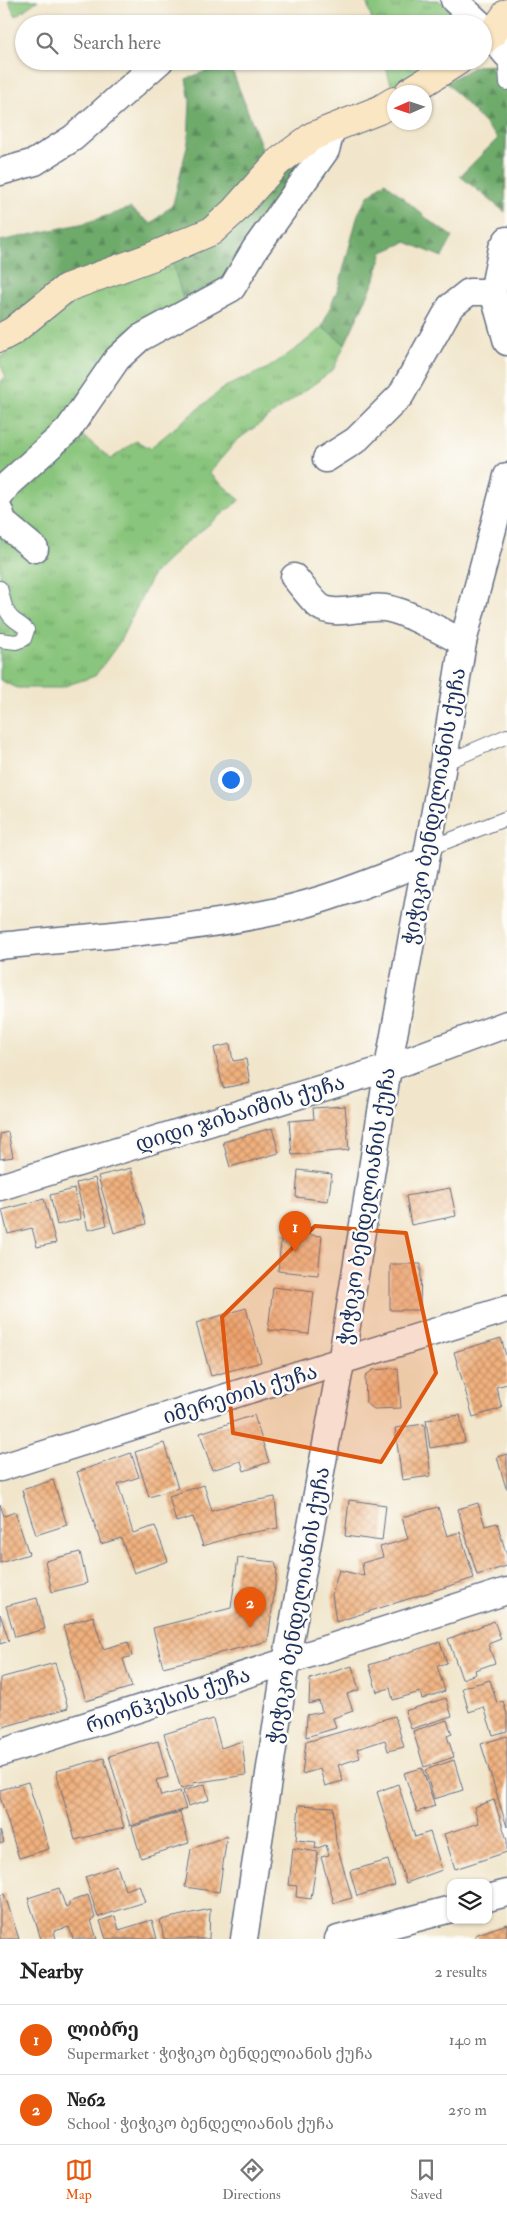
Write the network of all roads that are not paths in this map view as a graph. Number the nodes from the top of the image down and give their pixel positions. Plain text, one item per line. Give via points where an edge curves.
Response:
1 (454, 0) edge
2 (471, 15) edge
3 (494, 35) edge
4 (150, 70) edge
5 (444, 70) edge
6 (507, 83) edge
7 (420, 85) edge
8 (387, 105) edge
9 (332, 128) junction
10 (0, 172) edge
11 (507, 240) edge
12 (493, 292) junction
13 (0, 338) edge
14 (507, 342) edge
15 (326, 459) dead end
16 (507, 476) edge
17 (3, 490) edge
18 (0, 512) edge
19 (36, 549) dead end
20 (294, 577) dead end
21 (0, 588) edge
22 (1, 639) edge
23 (463, 642) junction
24 (507, 736) edge
25 (444, 763) junction
26 (507, 818) edge
27 (426, 855) junction
28 (0, 946) edge
29 (507, 1024) edge
30 (388, 1068) junction
31 (0, 1187) edge
32 (507, 1309) edge
33 (341, 1363) junction
34 (0, 1468) edge
35 (507, 1591) edge
36 (286, 1662) junction
37 (0, 1753) edge
38 (507, 1893) edge
39 (492, 1897) edge
40 (447, 1909) edge
41 (244, 1939) edge
42 (338, 1939) edge

1 - 2 street
3 - 6 lane
4 - 10 street via 73,138 35,162
5 - 7 street
8 - 9 street
9 - 13 street via 313,136 278,162 212,231 66,288
9 - 17 street via 326,150 255,249 232,288 140,338 117,359 68,430
11 - 12 street via 502,248
12 - 14 street
12 - 15 street via 469,292 450,307 401,395 356,440
16 - 23 street, ჭიჭიკო ბენდელიანის ქუჩა
18 - 19 street via 4,523
20 - 23 street via 326,610 336,612 378,606
21 - 22 lane via 6,609 27,630 24,639 16,642
23 - 25 street, ჭიჭიკო ბენდელიანის ქუჩა
24 - 25 lane
25 - 27 street, ჭიჭიკო ბენდელიანის ქუჩა
26 - 27 lane
27 - 28 street via 345,892 278,911 212,923
27 - 30 street, ჭიჭიკო ბენდელიანის ქუჩა
29 - 30 street, დიდი ჯიხაიშის ქუჩა
30 - 31 street, დიდი ჯიხაიშის ქუჩა
30 - 33 street, ჭიჭიკო ბენდელიანის ქუჩა
32 - 33 street, იმერეთის ქუჩა
33 - 34 street, იმერეთის ქუჩა
33 - 36 street, ჭიჭიკო ბენდელიანის ქუჩა
35 - 36 street, რიონჰესის ქუჩა
36 - 37 street, რიონჰესის ქუჩა
36 - 41 street, ჭიჭიკო ბენდელიანის ქუჩა
38 - 39 street
40 - 42 street

